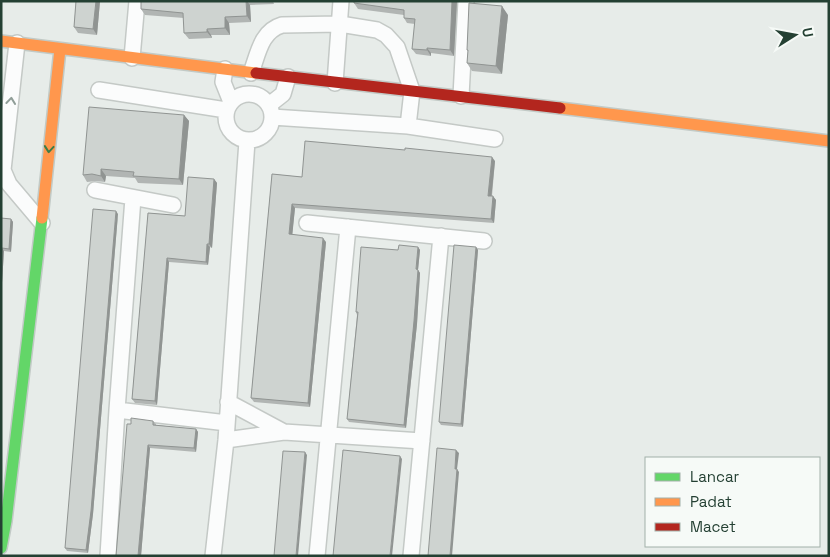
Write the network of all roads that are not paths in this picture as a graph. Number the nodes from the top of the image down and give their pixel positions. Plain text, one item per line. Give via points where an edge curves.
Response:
1 (137, 1) edge
2 (341, 1) edge
3 (466, 1) edge
4 (340, 24) junction
5 (1, 41) edge
6 (17, 43) junction
7 (60, 49) junction
8 (132, 58) junction
9 (225, 69) junction
10 (251, 72) junction
11 (288, 77) junction
12 (335, 83) junction
13 (99, 90) dead end
14 (412, 91) junction
15 (461, 96) junction
16 (229, 106) junction
17 (271, 111) junction
18 (408, 126) junction
19 (495, 139) dead end
20 (247, 141) junction
21 (829, 141) edge
22 (95, 190) dead end
23 (133, 198) junction
24 (173, 205) dead end
25 (42, 223) junction
26 (307, 223) dead end
27 (348, 227) junction
28 (441, 236) junction
29 (484, 241) dead end
30 (228, 402) junction
31 (117, 410) junction
32 (227, 423) junction
33 (284, 432) junction
34 (329, 435) junction
35 (226, 440) junction
36 (422, 441) junction
37 (1, 548) edge
38 (108, 556) edge
39 (213, 556) edge
40 (317, 556) edge
41 (411, 556) edge

1 - 8 street
2 - 4 street
3 - 15 street
4 - 10 street via 282,25 270,30
4 - 12 street
4 - 14 street via 377,30 391,40 397,47
5 - 6 street
6 - 7 street
25 -> 6 street via 9,184 3,170
7 - 8 street
7 -> 25 street
8 - 9 street
9 - 10 street
9 - 16 street via 223,82
10 - 11 street
11 - 12 street
11 - 17 street via 283,94
12 - 14 street
13 - 16 street
14 - 15 street
14 - 18 street
15 - 21 street
16 - 17 street via 240,96 251,94 261,98
16 - 20 street via 226,119 232,134
17 - 18 street
17 - 20 street via 270,127 265,135
18 - 19 street
20 - 30 street
22 - 23 street
23 - 24 street
23 - 31 street
25 - 37 street
26 - 27 street
27 - 28 street
27 - 34 street
28 - 29 street
28 - 36 street
30 - 32 street
30 - 33 street
31 - 32 street
31 - 38 street
32 - 35 street
33 - 34 street
33 - 35 street
34 - 36 street
34 - 40 street
35 - 39 street
36 - 41 street

